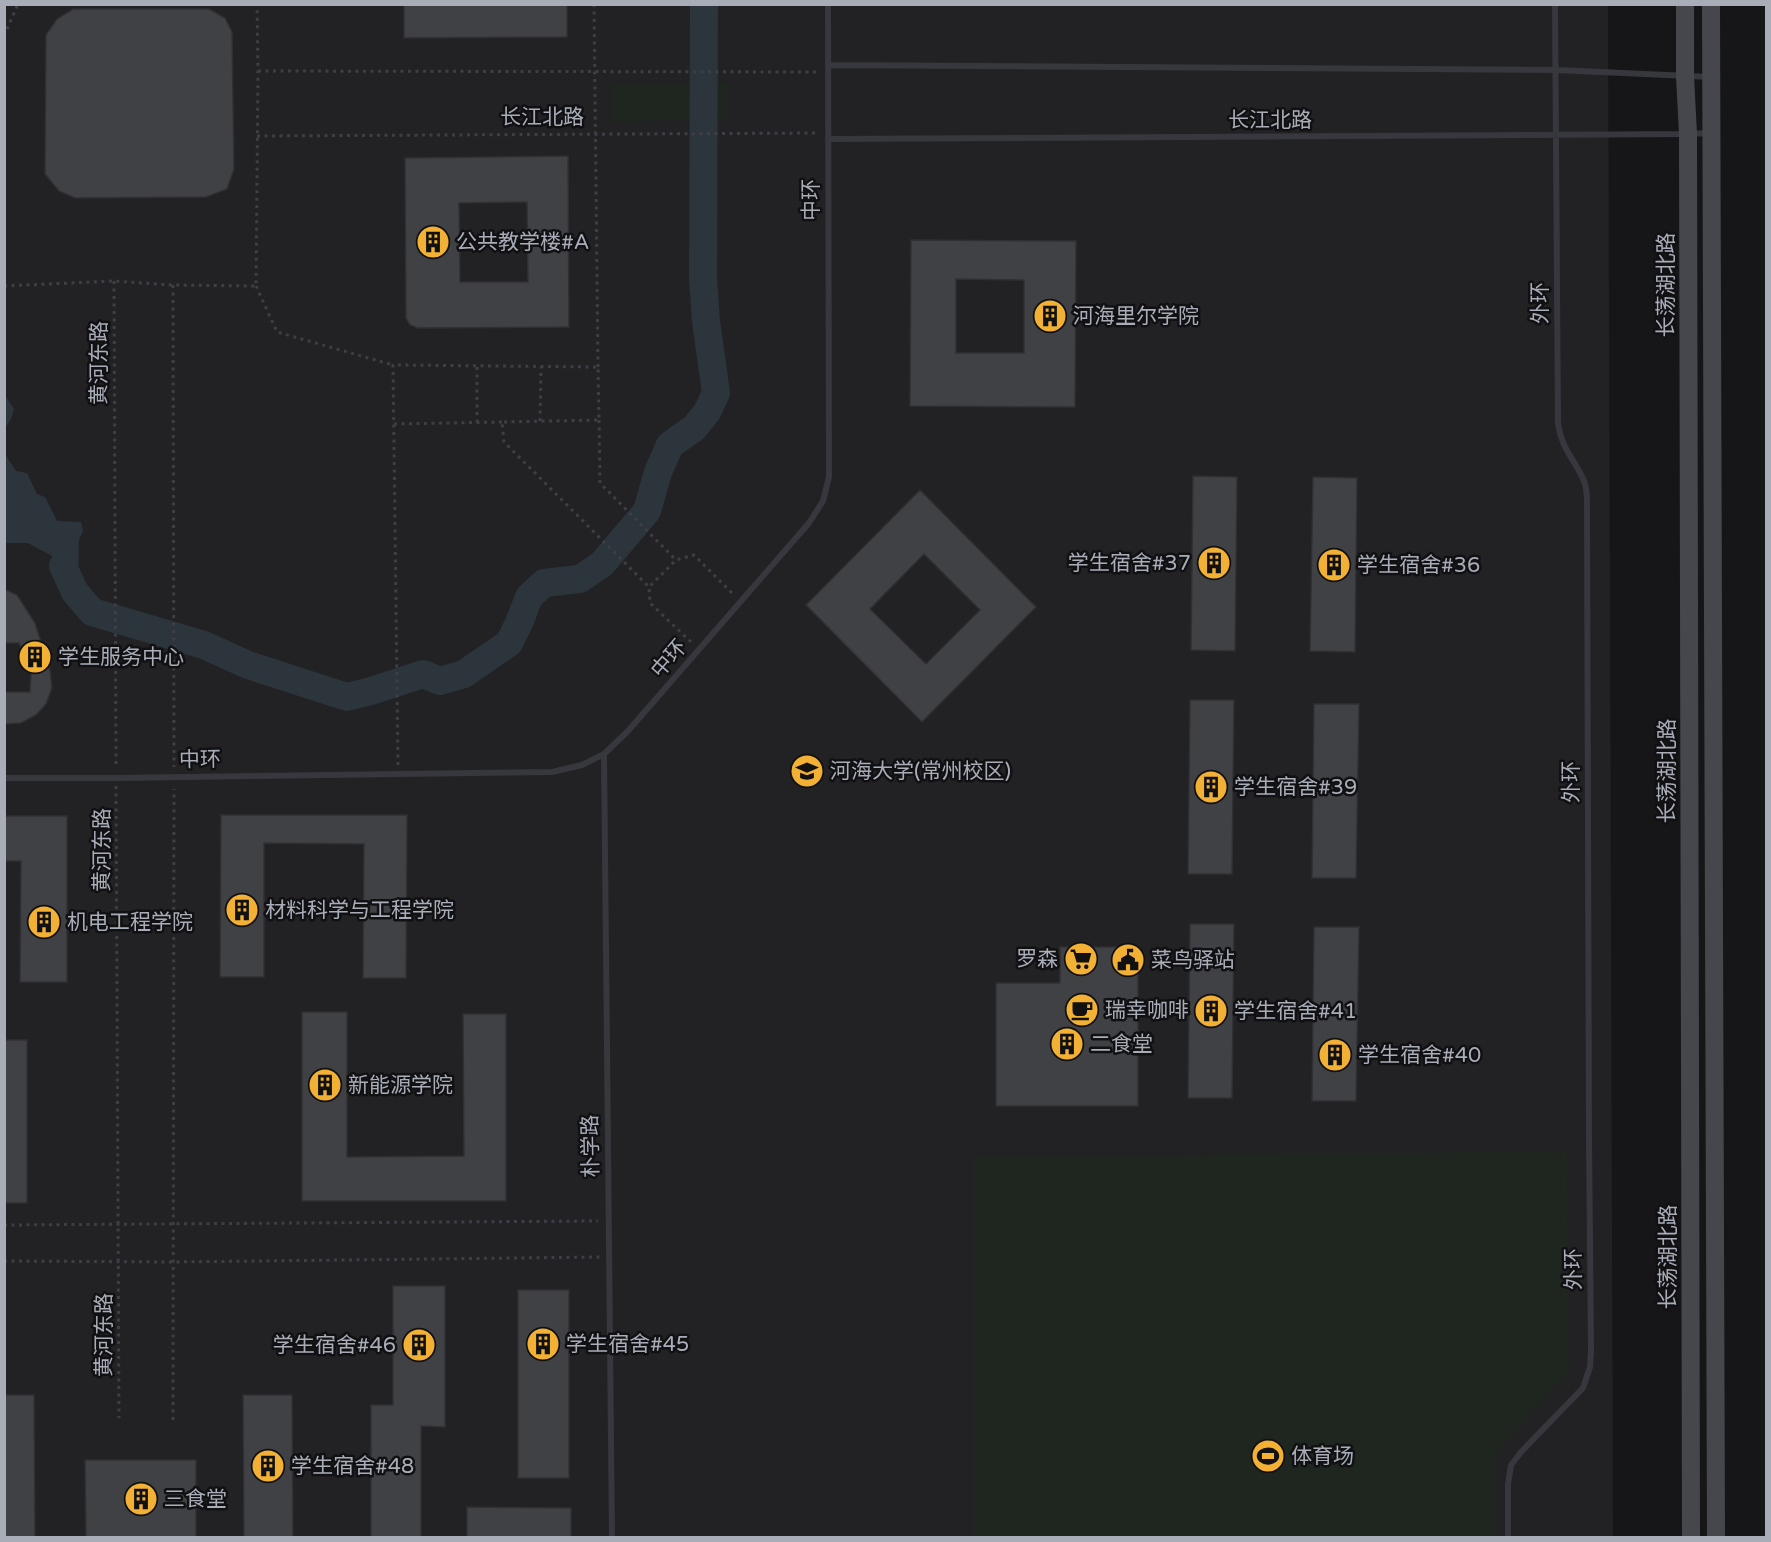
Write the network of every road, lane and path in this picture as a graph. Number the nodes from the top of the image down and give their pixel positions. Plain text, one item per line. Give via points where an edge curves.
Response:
1 (18, 4) edge
2 (257, 4) edge
3 (594, 4) edge
4 (828, 4) edge
5 (1555, 4) edge
6 (1685, 4) edge
7 (1711, 4) edge
8 (4, 36) edge
9 (828, 69) junction
10 (1556, 70) junction
11 (258, 71) junction
12 (594, 72) junction
13 (1685, 76) junction
14 (1711, 77) junction
15 (1712, 132) junction
16 (595, 133) junction
17 (1688, 134) junction
18 (1555, 135) junction
19 (257, 136) junction
20 (828, 136) junction
21 (114, 281) junction
22 (173, 285) junction
23 (256, 285) junction
24 (4, 286) edge
25 (393, 366) junction
26 (477, 366) junction
27 (541, 367) junction
28 (598, 367) junction
29 (599, 420) junction
30 (541, 421) junction
31 (477, 422) junction
32 (502, 422) junction
33 (394, 424) junction
34 (676, 560) junction
35 (649, 587) junction
36 (741, 602) junction
37 (699, 650) junction
38 (604, 754) junction
39 (399, 774) junction
40 (174, 777) junction
41 (4, 778) edge
42 (116, 778) junction
43 (609, 1221) junction
44 (4, 1225) edge
45 (119, 1225) junction
46 (172, 1225) junction
47 (609, 1257) junction
48 (4, 1261) edge
49 (118, 1262) junction
50 (172, 1262) junction
51 (118, 1418) dead end
52 (172, 1420) dead end
53 (612, 1538) edge
54 (1508, 1538) edge
55 (1691, 1538) edge
56 (1716, 1538) edge

1 - 8 path
2 - 11 path
3 - 12 path
4 - 9 lane, 中环
5 - 10 lane, 外环
6 - 13 main road, 长荡湖北路
7 - 14 main road
9 - 10 lane
9 - 12 path
9 - 20 lane, 中环
10 - 13 lane
10 - 18 lane, 外环
11 - 12 path
11 - 19 path
12 - 16 path
13 - 14 lane
13 - 17 main road, 长荡湖北路
14 - 15 main road
15 - 17 lane, 长江北路
15 - 56 main road
16 - 19 path, 长江北路
16 - 20 path, 长江北路
16 - 28 path
17 - 18 lane, 长江北路
17 - 55 main road, 长荡湖北路
18 - 20 lane, 长江北路
18 - 54 lane, 外环 via 1558,424 1563,446 1587,490 1591,1351 1583,1388 1511,1465
19 - 23 path
20 - 36 lane, 中环 via 829,477 823,501 809,523
21 - 22 path
21 - 24 path
21 - 42 path, 黄河东路
22 - 23 path
22 - 40 path
23 - 25 path via 278,332
25 - 26 path
25 - 33 path
26 - 27 path
26 - 31 path
27 - 28 path
27 - 30 path
28 - 29 path
29 - 30 path
29 - 34 path via 600,483
30 - 32 path
31 - 32 path
31 - 33 path
32 - 35 path via 504,442
33 - 39 path
34 - 35 path
34 - 36 path via 694,555
35 - 37 path via 650,603
36 - 37 lane, 中环
37 - 38 lane, 中环
38 - 39 lane, 中环 via 582,765 552,771
38 - 43 lane, 朴学路
39 - 40 lane, 中环
40 - 42 lane, 中环
40 - 46 path
41 - 42 lane, 中环
42 - 45 path, 黄河东路
43 - 46 path
43 - 47 lane, 朴学路
44 - 45 path
45 - 46 path
45 - 49 path, 黄河东路
46 - 50 path
47 - 50 path
47 - 53 lane, 朴学路
48 - 49 path
49 - 50 path
49 - 51 path, 黄河东路
50 - 52 path

